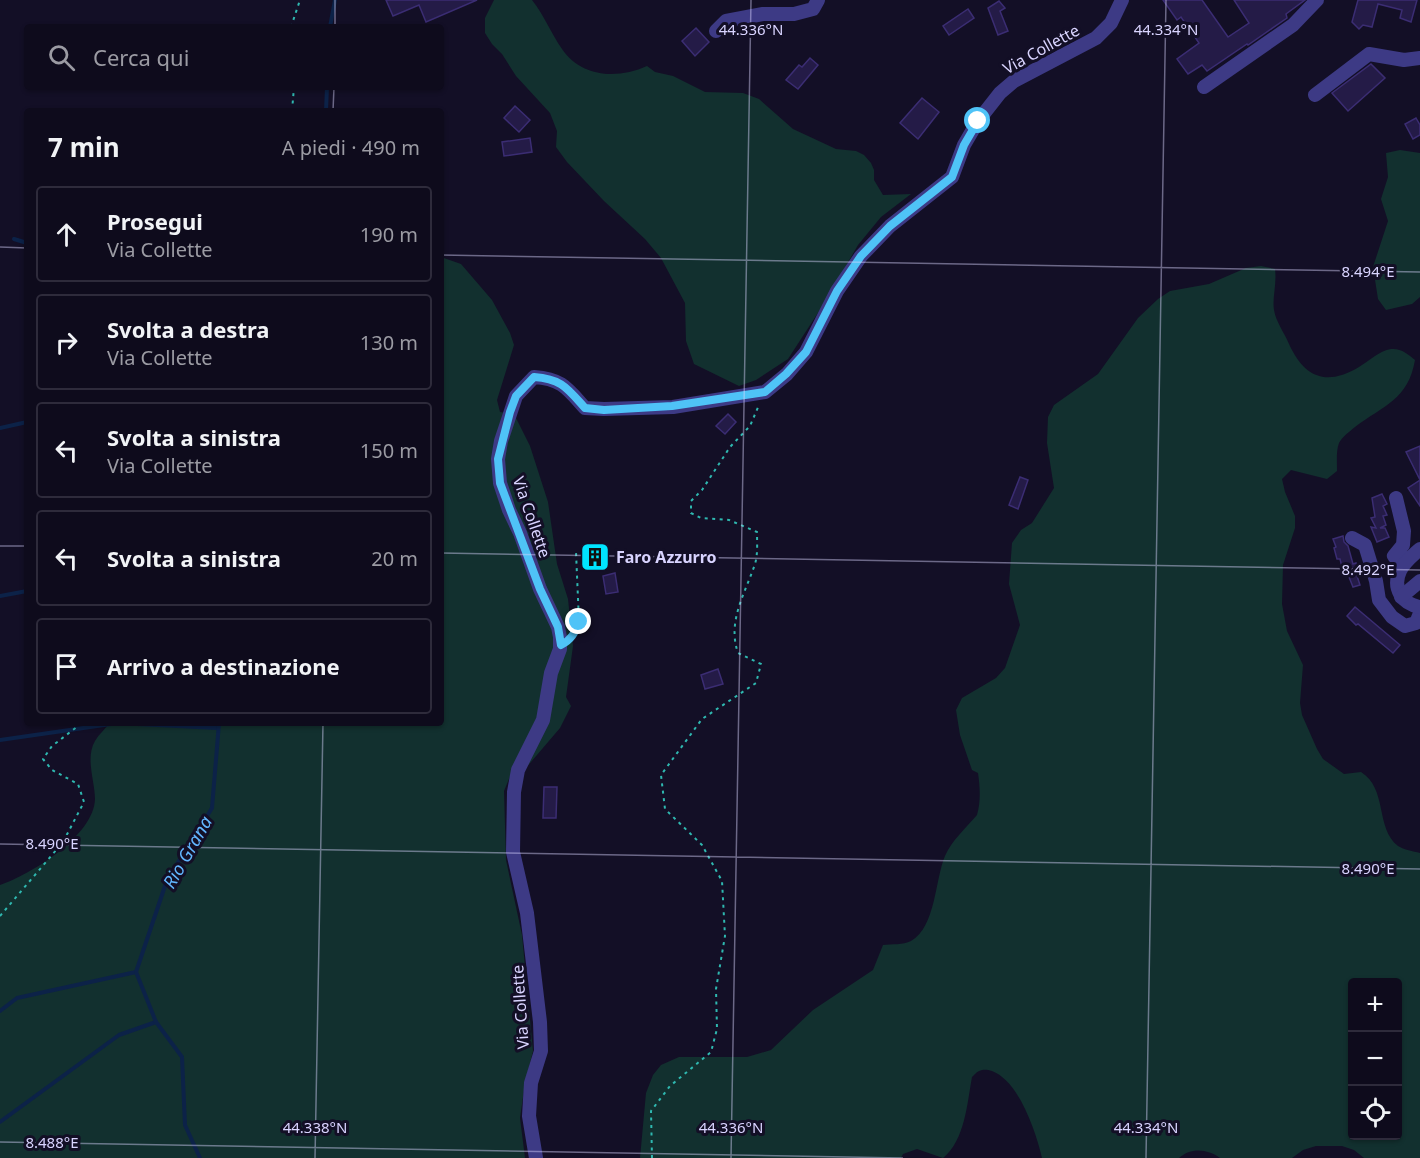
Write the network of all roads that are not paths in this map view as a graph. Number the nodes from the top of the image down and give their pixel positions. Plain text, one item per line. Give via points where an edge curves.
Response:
1 (818, 0) edge
2 (1122, 0) edge
3 (1317, 0) edge
4 (716, 31) dead end
5 (1420, 58) edge
6 (1204, 87) dead end
7 (1316, 95) dead end
8 (1396, 498) dead end
9 (1352, 538) dead end
10 (1414, 554) edge
11 (1420, 581) edge
12 (1401, 597) junction
13 (1420, 607) edge
14 (1420, 613) edge
15 (536, 1158) edge

1 - 4 street via 813,9 726,21
2 - 15 street, Via Collette via 1111,23 1096,38 1014,81 1000,93 964,145 952,177 890,226 861,256 837,291 806,352 765,392 672,406 604,410 585,408 565,386 551,378 534,377 516,396 501,441 500,483 558,627 561,645 543,720 518,770 514,792 513,852 527,913 540,1022 541,1051 531,1083 529,1116
3 - 6 street via 1293,25
5 - 7 street via 1404,60 1369,54
8 - 10 street via 1404,531 1403,545 1394,556 1399,562
9 - 14 street via 1365,545 1379,600 1392,617 1405,626 1416,623
10 - 12 street via 1400,569 1396,582
11 - 12 street
12 - 13 street

